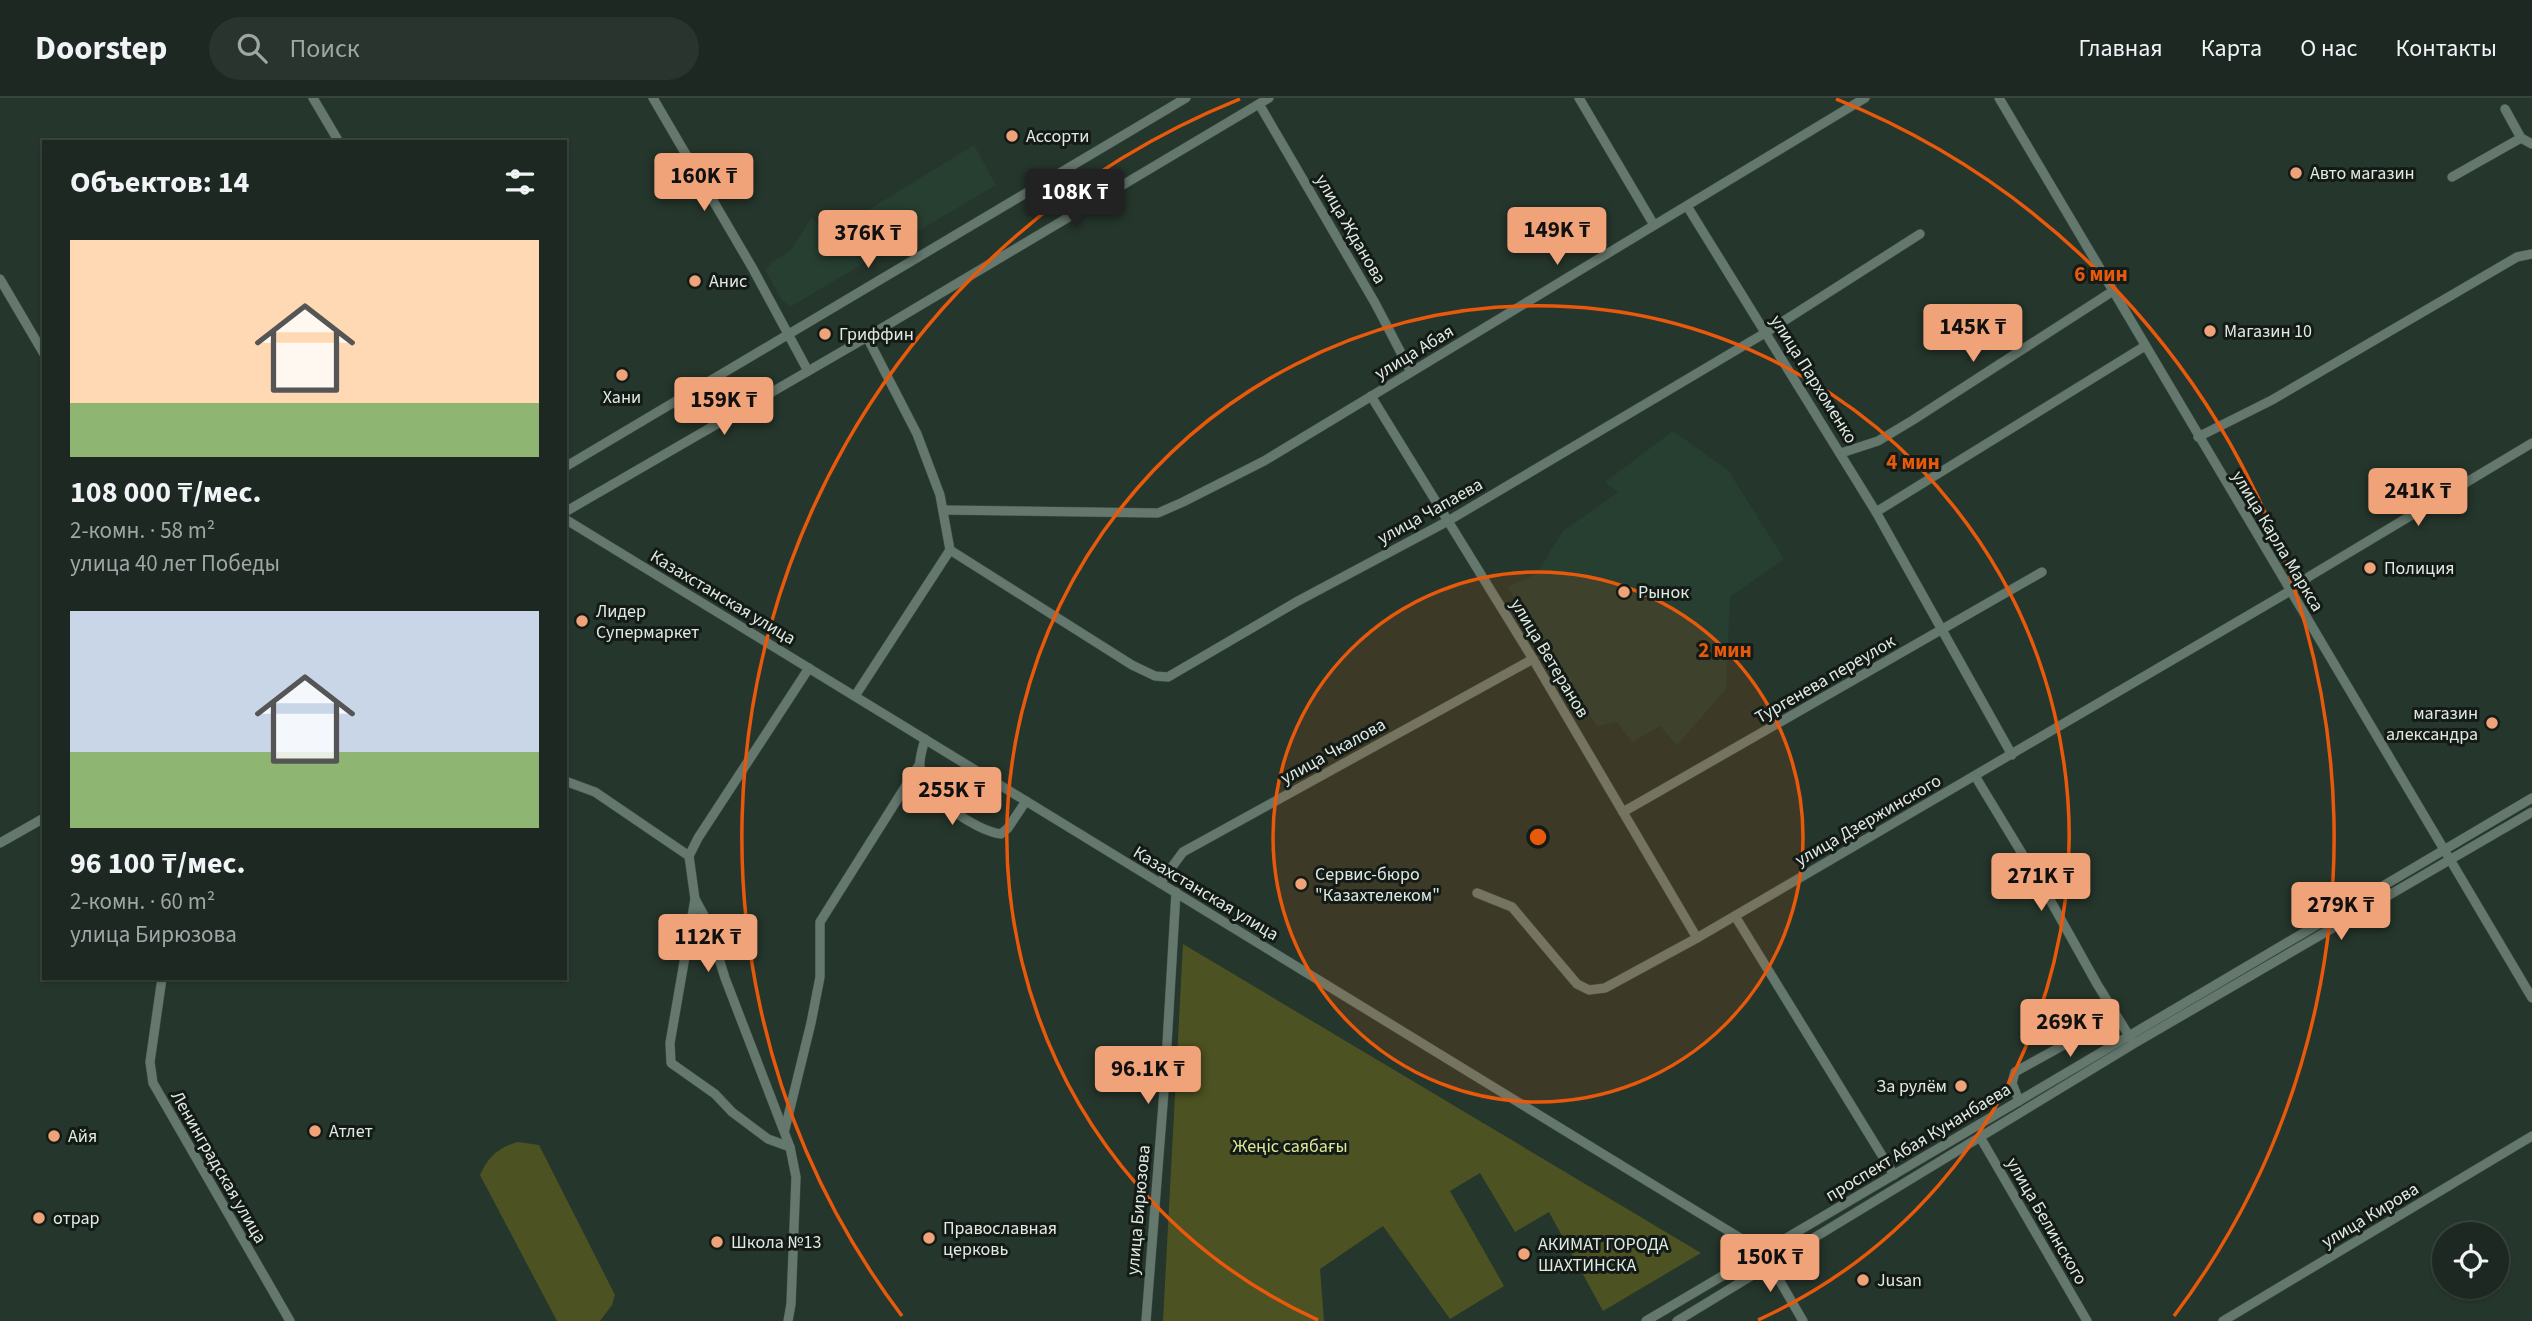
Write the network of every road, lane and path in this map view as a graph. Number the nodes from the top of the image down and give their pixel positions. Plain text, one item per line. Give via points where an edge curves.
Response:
1 (313, 98) edge
2 (653, 98) edge
3 (1186, 98) edge
4 (1269, 98) edge
5 (1579, 98) edge
6 (1865, 98) edge
7 (1998, 98) edge
8 (1259, 104) junction
9 (2505, 109) dead end
10 (2521, 138) junction
11 (338, 140) edge
12 (2532, 144) edge
13 (2452, 177) dead end
14 (1687, 206) junction
15 (1654, 225) junction
16 (1920, 234) dead end
17 (2532, 254) edge
18 (0, 279) edge
19 (2113, 291) junction
20 (1765, 333) junction
21 (788, 334) junction
22 (867, 337) junction
23 (2145, 346) junction
24 (42, 351) edge
25 (808, 371) junction
26 (1412, 372) junction
27 (1371, 396) junction
28 (2198, 437) junction
29 (2532, 443) edge
30 (1841, 453) junction
31 (567, 466) edge
32 (943, 510) junction
33 (567, 511) edge
34 (1876, 512) junction
35 (567, 520) edge
36 (1448, 521) junction
37 (950, 550) junction
38 (2042, 572) dead end
39 (2290, 591) junction
40 (1942, 631) junction
41 (1533, 659) junction
42 (809, 668) junction
43 (855, 696) junction
44 (925, 739) junction
45 (2012, 755) junction
46 (919, 765) junction
47 (1975, 776) junction
48 (567, 782) edge
49 (2532, 798) edge
50 (1026, 801) junction
51 (1623, 812) junction
52 (2532, 812) edge
53 (42, 819) edge
54 (0, 844) edge
55 (2446, 849) junction
56 (689, 856) junction
57 (2452, 859) junction
58 (1160, 883) junction
59 (1175, 892) junction
60 (1477, 893) dead end
61 (695, 899) junction
62 (1735, 916) junction
63 (1697, 938) junction
64 (162, 980) edge
65 (2532, 998) edge
66 (2116, 1016) junction
67 (2132, 1040) junction
68 (2019, 1101) junction
69 (785, 1129) junction
70 (2532, 1136) edge
71 (1980, 1137) junction
72 (790, 1147) junction
73 (1894, 1175) junction
74 (1763, 1252) junction
75 (1771, 1266) junction
76 (290, 1321) edge
77 (788, 1321) edge
78 (1146, 1321) edge
79 (1646, 1321) edge
80 (1677, 1321) edge
81 (1803, 1321) edge
82 (2087, 1321) edge
83 (2223, 1321) edge

1 - 11 street
2 - 21 street
3 - 21 street
4 - 8 street
5 - 15 street
6 - 14 street, улица Абая
7 - 19 street, улица Карла Маркса
8 - 22 street
8 - 26 street, улица Жданова
9 - 10 street
10 - 12 street
10 - 13 street
14 - 15 street, улица Абая
14 - 20 street, улица Пархоменко
15 - 26 street, улица Абая
16 - 20 street, улица Чапаева
17 - 28 street via 2517,257 2272,400
18 - 24 street
19 - 23 street, улица Карла Маркса
19 - 30 street via 1878,441
20 - 30 street, улица Пархоменко
20 - 36 street, улица Чапаева
21 - 25 street
21 - 31 street
22 - 25 street
22 - 32 street via 917,434
23 - 28 street, улица Карла Маркса
23 - 34 street
25 - 33 street
26 - 27 street, улица Абая
27 - 32 street, улица Абая via 1264,461 1158,513
27 - 36 street, улица Ветеранов
28 - 39 street, улица Карла Маркса
29 - 39 street, улица Дзержинского
30 - 34 street, улица Пархоменко
32 - 37 street
34 - 40 street, улица Пархоменко
35 - 42 street, Казахстанская улица
36 - 37 street, улица Чапаева via 1168,677 1132,665
36 - 41 street, улица Ветеранов
37 - 43 street
38 - 40 street, Тургенева переулок
39 - 45 street, улица Дзержинского
39 - 55 street, улица Карла Маркса
40 - 45 street, улица Пархоменко
40 - 51 street, Тургенева переулок
41 - 51 street, улица Ветеранов
41 - 58 street, улица Чкалова via 1183,852
42 - 43 street, Казахстанская улица
42 - 56 street
43 - 44 street, Казахстанская улица
44 - 46 street
44 - 50 street, Казахстанская улица
45 - 47 street, улица Дзержинского
46 - 50 street via 925,783 941,801 991,833 1001,834 1008,828
46 - 69 street via 820,922 818,989
47 - 62 street, улица Дзержинского
47 - 66 street
48 - 56 street via 595,792
49 - 55 street, проспект Абая Кунанбаева
50 - 58 street, Казахстанская улица
51 - 63 street, улица Ветеранов
52 - 57 street, проспект Абая Кунанбаева
53 - 54 street
55 - 57 street, улица Карла Маркса
55 - 67 street, проспект Абая Кунанбаева
56 - 61 street
57 - 65 street, улица Карла Маркса
57 - 67 street, проспект Абая Кунанбаева
58 - 59 street, Казахстанская улица
59 - 74 street, Казахстанская улица
59 - 78 street, улица Бирюзова
60 - 63 street, улица Дзержинского via 1512,907 1577,984 1589,990 1605,988
61 - 69 street
61 - 72 street via 670,1043 671,1063 768,1139
62 - 63 street, улица Дзержинского
62 - 73 street
64 - 76 street, Ленинградская улица via 150,1062 153,1083
66 - 67 street
66 - 68 street via 2015,1072 2011,1083
67 - 68 street, проспект Абая Кунанбаева
67 - 71 street, проспект Абая Кунанбаева
68 - 73 street, проспект Абая Кунанбаева
69 - 72 street
70 - 83 street, улица Кирова
71 - 75 street, проспект Абая Кунанбаева
71 - 82 street, улица Белинского
72 - 77 street via 796,1178
73 - 74 street, проспект Абая Кунанбаева
74 - 75 street, Казахстанская улица
74 - 79 street, проспект Абая Кунанбаева
75 - 80 street, проспект Абая Кунанбаева
75 - 81 street, Казахстанская улица

